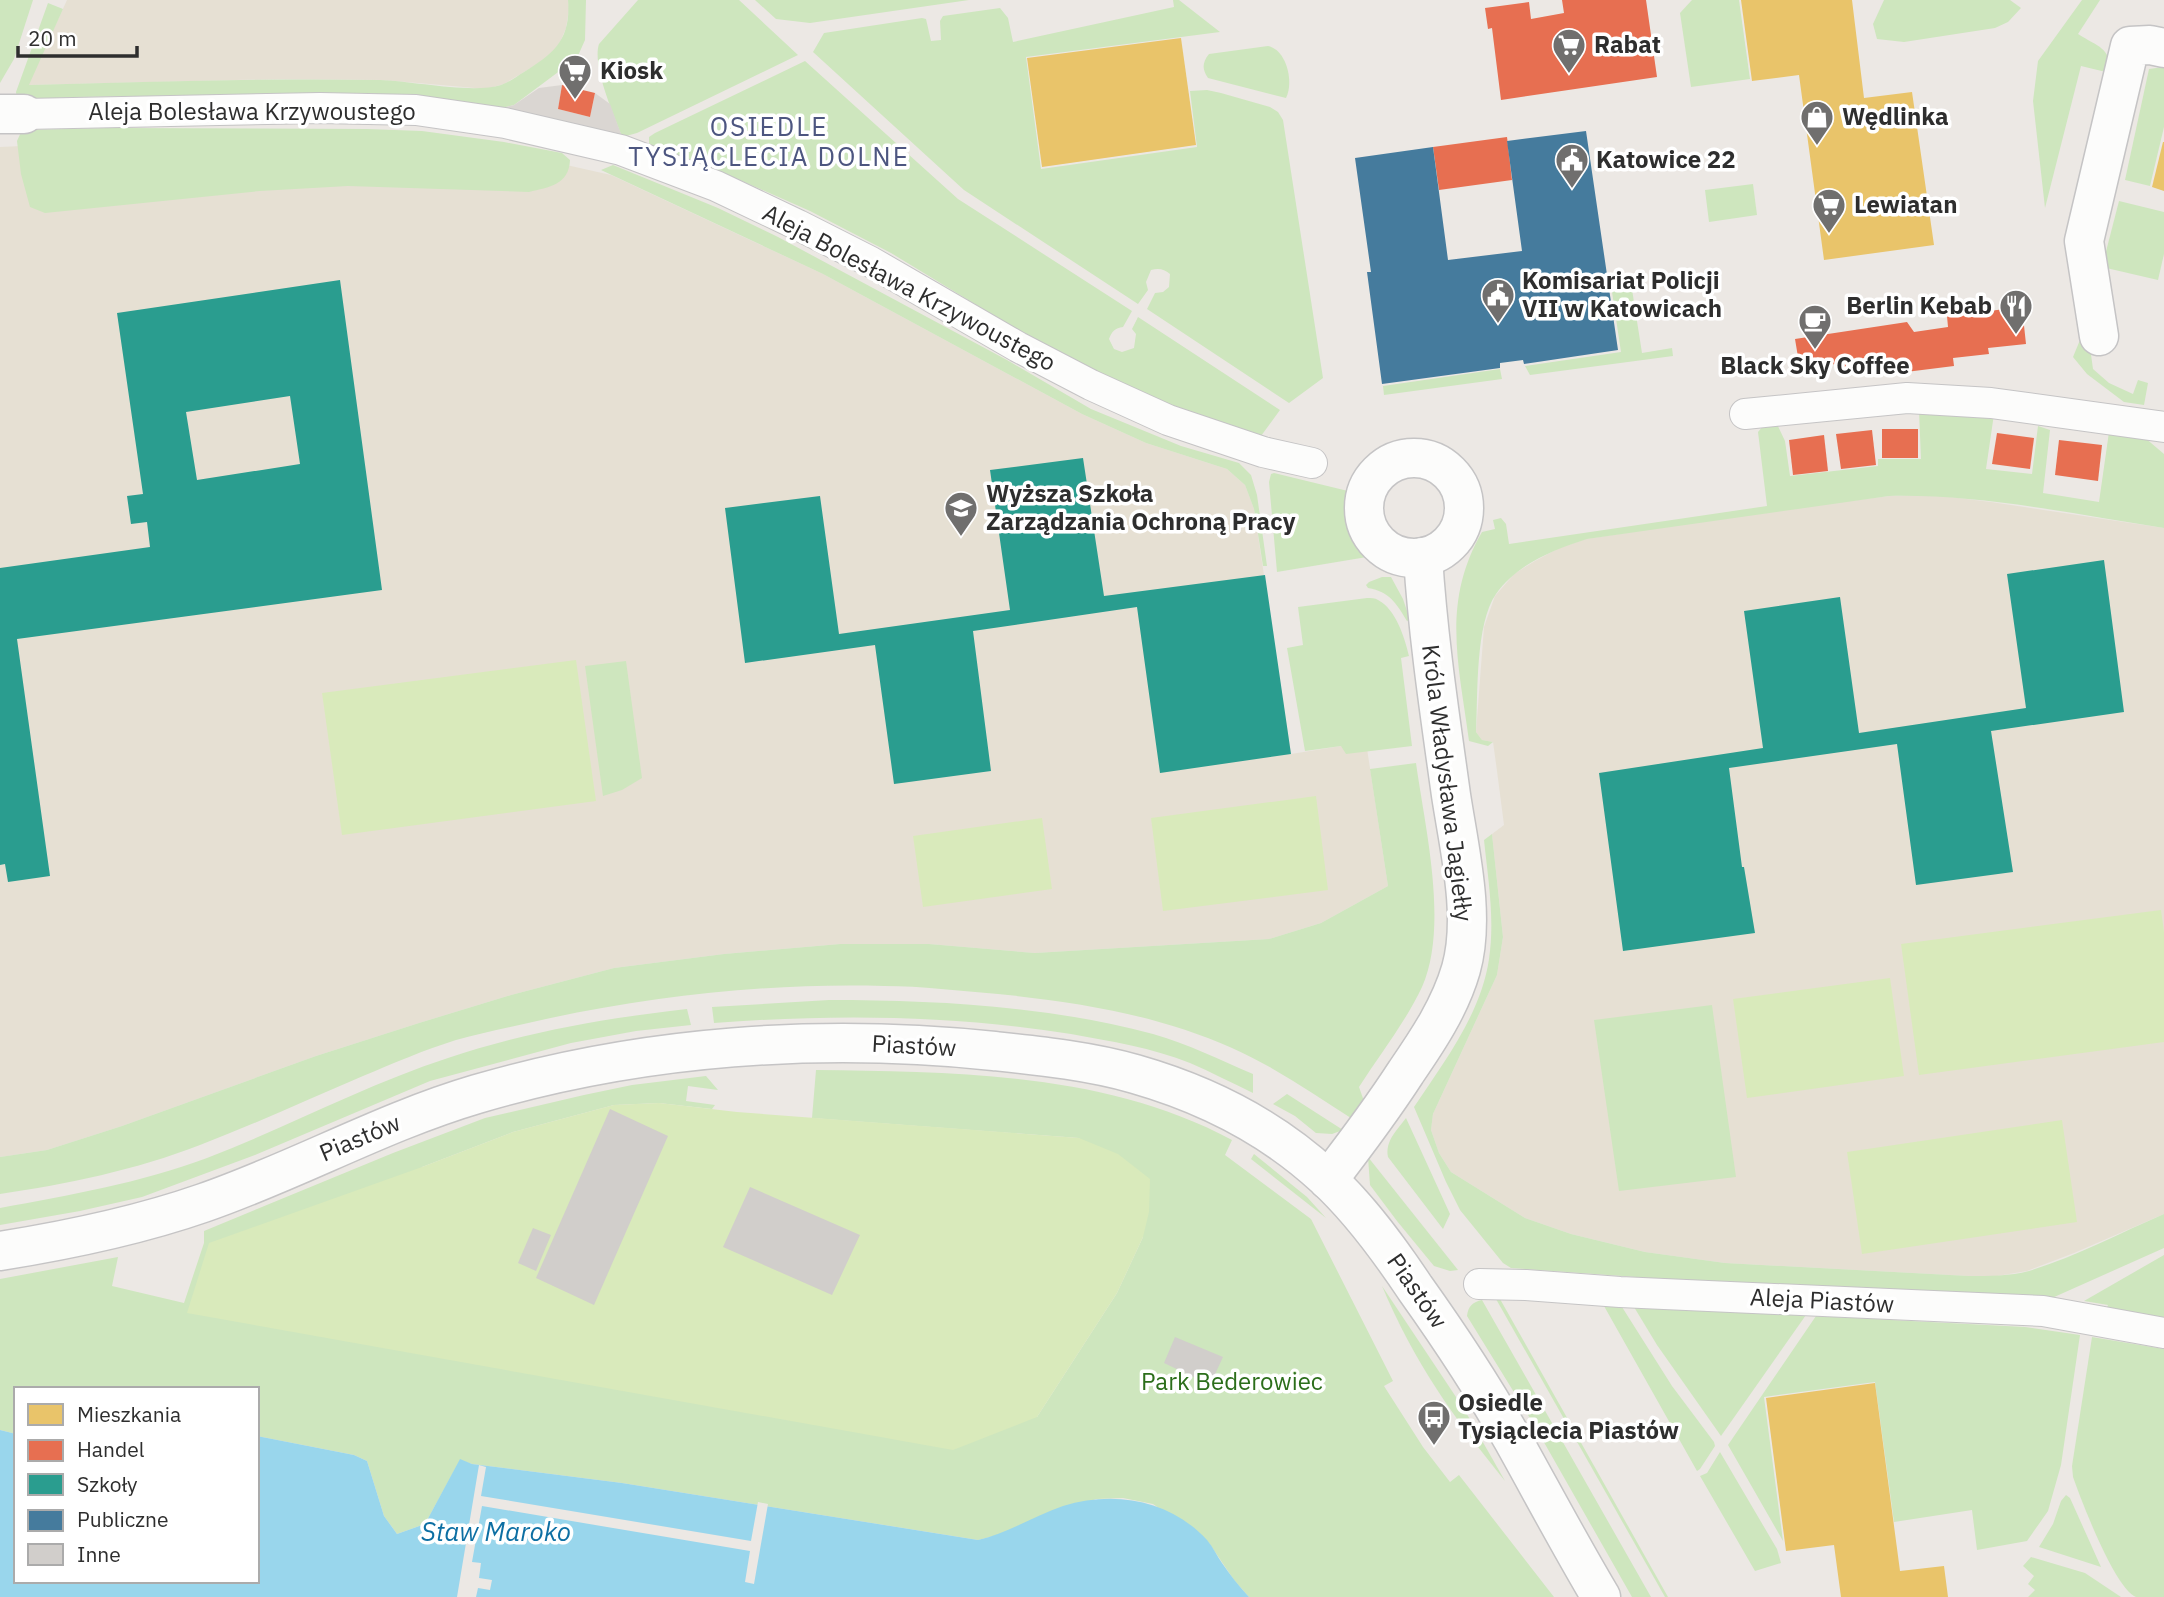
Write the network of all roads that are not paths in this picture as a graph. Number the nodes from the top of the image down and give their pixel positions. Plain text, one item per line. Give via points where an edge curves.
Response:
1 (2159, 39) edge
2 (12, 114) edge
3 (2099, 337) dead end
4 (1745, 414) dead end
5 (2164, 427) edge
6 (1312, 463) dead end
7 (1423, 557) dead end
8 (1328, 1180) junction
9 (0, 1251) edge
10 (1479, 1284) dead end
11 (2164, 1332) edge
12 (1601, 1597) edge

1 - 3 street via 2130,46 2084,241
2 - 6 street, Aleja Bolesława Krzywoustego via 416,110 517,125 621,150 716,186 810,231 1007,341 1168,420
4 - 5 street via 1907,398 1992,402
7 - 8 street, Króla Władysława Jagiełły via 1429,635 1464,887 1465,945 1461,969 1430,1037
8 - 9 street, Piastów via 1254,1123 1135,1073 946,1047 741,1047 652,1055 541,1077 413,1116 207,1202 146,1222
8 - 12 street, Piastów via 1390,1252 1464,1359
10 - 11 street, Aleja Piastów via 2043,1311

